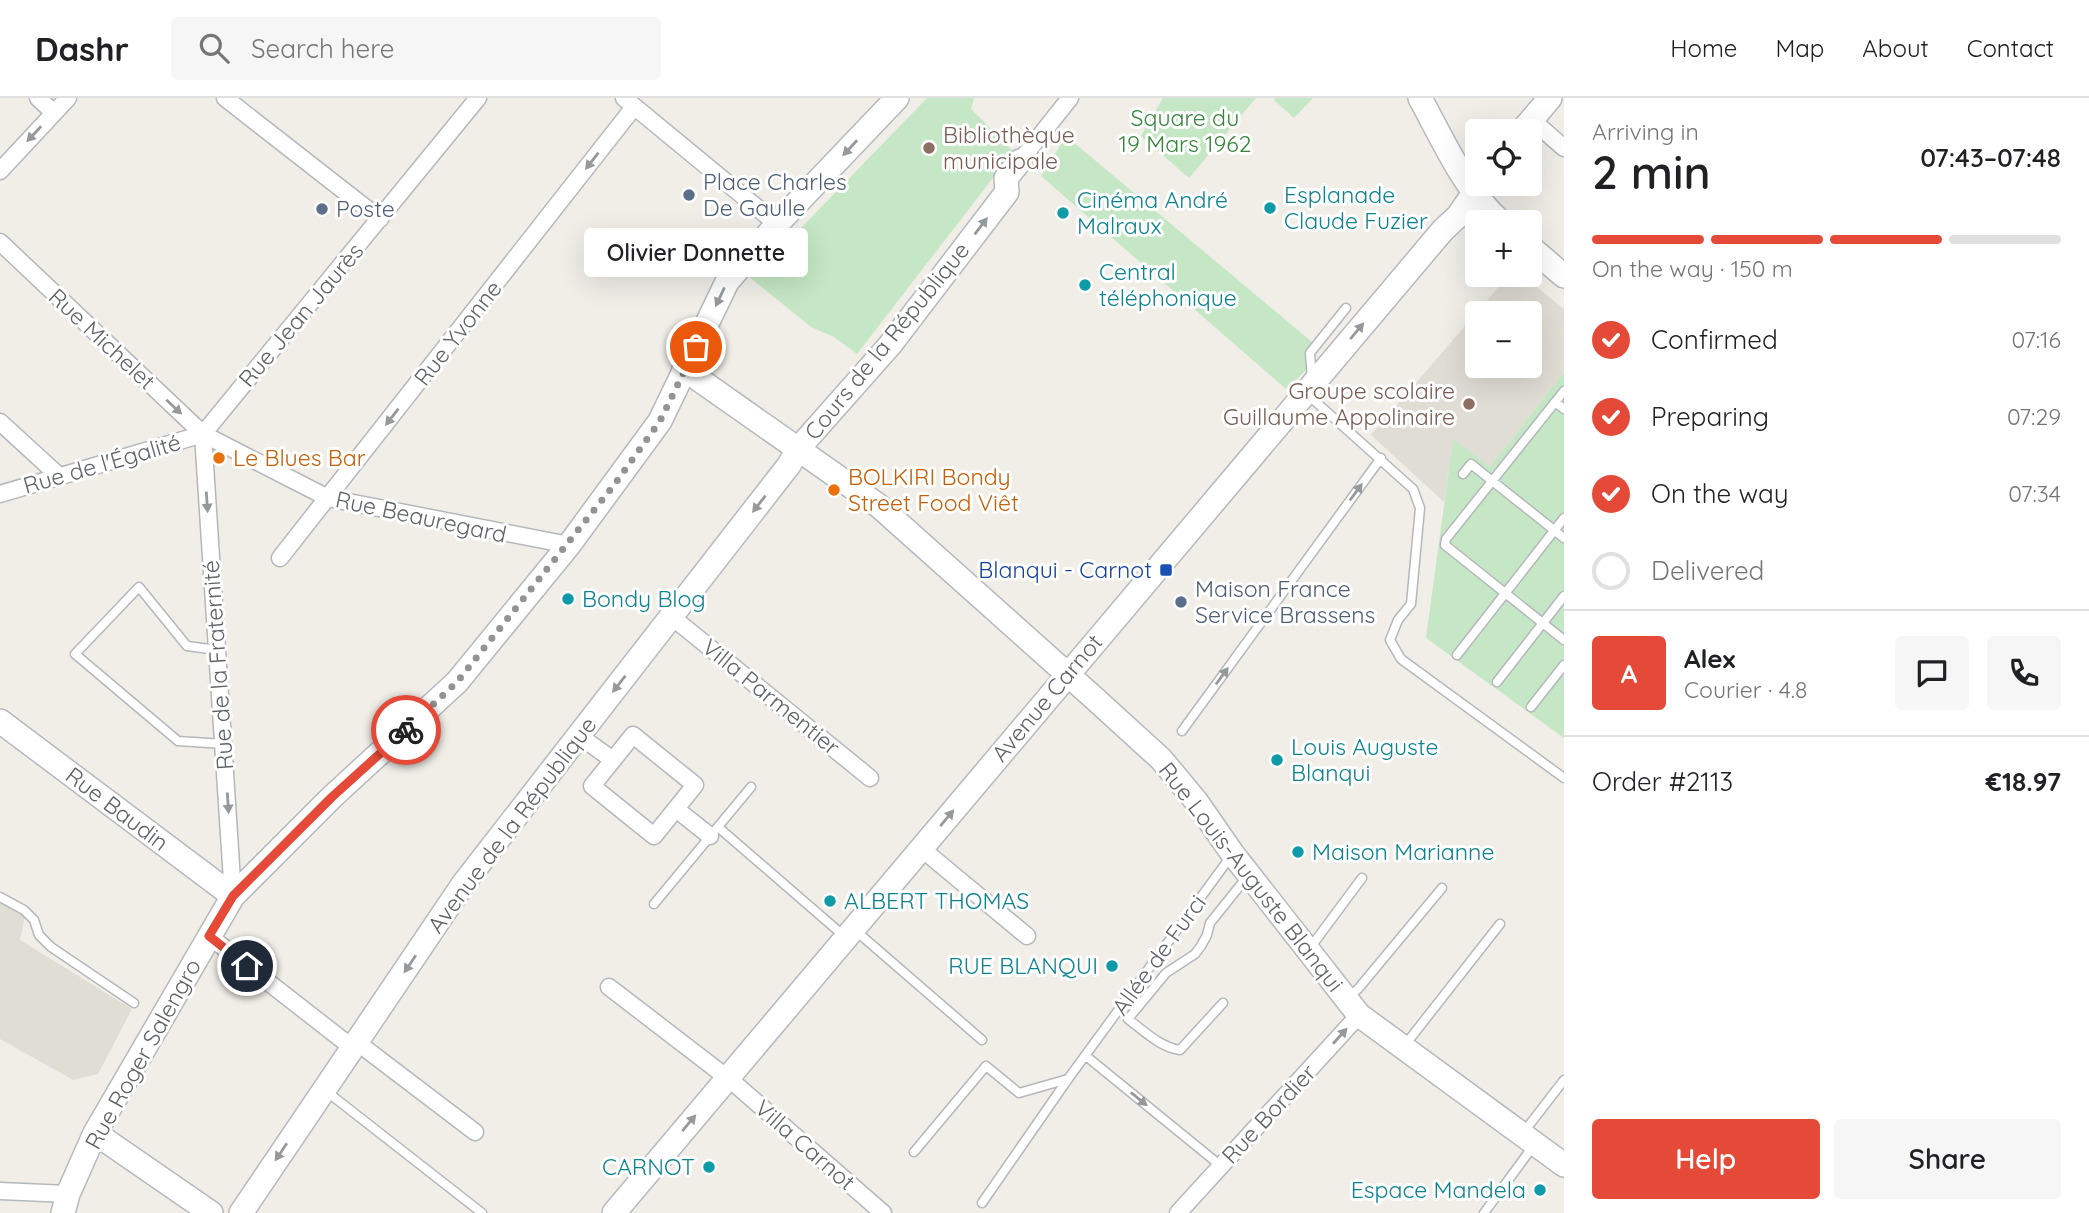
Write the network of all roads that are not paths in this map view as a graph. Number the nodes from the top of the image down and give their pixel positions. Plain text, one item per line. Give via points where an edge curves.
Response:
1 (38, 98) edge
2 (68, 98) edge
3 (225, 98) edge
4 (478, 98) edge
5 (897, 98) edge
6 (1070, 98) edge
7 (1404, 98) edge
8 (1420, 98) edge
9 (629, 102) edge
10 (1535, 111) edge
11 (54, 113) junction
12 (1564, 148) edge
13 (1020, 162) joint
14 (0, 171) edge
15 (1465, 176) edge
16 (1465, 188) edge
17 (1471, 196) edge
18 (1477, 196) edge
19 (1489, 210) edge
20 (380, 219) junction
21 (777, 224) junction
22 (0, 242) edge
23 (1542, 257) edge
24 (1542, 274) edge
25 (1564, 276) edge
26 (1564, 292) edge
27 (1346, 307) dead end
28 (684, 369) junction
29 (1314, 376) junction
30 (1564, 391) edge
31 (1555, 402) junction
32 (1564, 409) edge
33 (0, 422) edge
34 (204, 434) junction
35 (798, 449) junction
36 (1381, 458) junction
37 (1463, 474) dead end
38 (60, 475) junction
39 (1493, 481) junction
40 (0, 494) edge
41 (328, 498) junction
42 (1564, 519) edge
43 (1555, 530) junction
44 (1564, 538) edge
45 (569, 545) junction
46 (281, 558) dead end
47 (1505, 593) junction
48 (1564, 596) edge
49 (672, 617) junction
50 (1542, 623) junction
51 (1564, 640) edge
52 (217, 650) junction
53 (1457, 655) dead end
54 (1564, 665) edge
55 (1067, 674) junction
56 (1497, 682) dead end
57 (1531, 707) dead end
58 (0, 721) edge
59 (1182, 731) dead end
60 (578, 735) junction
61 (224, 744) junction
62 (613, 760) junction
63 (870, 778) dead end
64 (1564, 778) edge
65 (751, 787) dead end
66 (676, 809) junction
67 (714, 831) junction
68 (922, 849) junction
69 (1232, 853) junction
70 (1249, 875) junction
71 (1362, 878) dead end
72 (1442, 888) dead end
73 (233, 896) junction
74 (0, 897) edge
75 (654, 904) dead end
76 (1500, 924) dead end
77 (850, 934) junction
78 (209, 936) junction
79 (1027, 936) dead end
80 (1308, 950) junction
81 (608, 987) dead end
82 (134, 1003) dead end
83 (1223, 1003) dead end
84 (1352, 1007) junction
85 (982, 1040) dead end
86 (356, 1046) junction
87 (1404, 1048) junction
88 (1086, 1056) junction
89 (726, 1079) junction
90 (1068, 1079) junction
91 (1564, 1080) edge
92 (324, 1089) junction
93 (475, 1132) dead end
94 (95, 1133) junction
95 (1528, 1140) junction
96 (914, 1153) dead end
97 (1564, 1165) edge
98 (1221, 1166) junction
99 (0, 1191) edge
100 (66, 1203) edge
101 (982, 1203) dead end
102 (211, 1213) edge
103 (241, 1213) edge
104 (482, 1213) edge
105 (614, 1213) edge
106 (883, 1213) edge
107 (1178, 1213) edge
108 (1484, 1213) edge

1 - 11 street
2 - 11 street
3 - 20 street
4 - 20 street, Rue Jean Jaurès
5 -> 21 street, Rue Roger Salengro
6 - 13 street, Cours de la République
7 - 16 street via 1451,183
8 - 15 street
9 - 21 street
9 -> 41 street, Rue Yvonne
10 - 12 street
11 -> 14 street
35 -> 13 street, Cours de la République via 890,345 1007,191 1006,178
29 -> 17 street, Avenue Carnot
18 - 19 street
20 - 34 street, Rue Jean Jaurès
21 -> 28 street, Rue Roger Salengro via 727,282
22 -> 34 street, Rue Michelet
23 - 25 street
24 - 26 street
27 - 29 lane via 1310,353
28 - 35 street, Rue Louis-Auguste Blanqui
28 - 45 street, Rue Roger Salengro via 660,421
29 - 36 lane
29 - 55 street, Avenue Carnot
30 - 31 lane
31 - 32 lane
31 - 39 lane
33 - 38 street
34 - 38 street, Rue de l'Égalité
34 - 41 street, Rue Beauregard
34 -> 52 street, Rue de la Fraternité
35 -> 49 street, Avenue de la République
35 - 55 street, Rue Louis-Auguste Blanqui via 879,506
59 -> 36 lane
36 - 64 lane via 1413,489 1420,508 1411,604 1390,640 1401,659
37 - 39 lane via 1471,464
38 - 40 street, Rue de l'Égalité
39 - 43 lane
39 - 47 lane via 1445,545
41 - 45 street, Rue Beauregard
41 - 46 street, Rue Yvonne
42 - 43 lane
43 - 44 lane
43 - 47 lane
45 - 73 street, Rue Roger Salengro via 457,682
47 - 50 lane
47 - 53 lane
48 - 50 lane
49 -> 60 street, Avenue de la République
49 - 63 street, Villa Parmentier
50 - 51 lane
50 - 56 lane
52 - 61 street, Rue de la Fraternité
52 - 61 lane via 187,646 139,587 75,654 178,741
54 - 57 lane
68 -> 55 street, Avenue Carnot
55 - 69 street, Rue Louis-Auguste Blanqui via 1164,756
58 - 73 street, Rue Baudin
60 - 62 street
60 -> 86 street, Avenue de la République via 464,883
61 -> 73 street, Rue de la Fraternité
62 - 66 street via 633,735 695,786
62 - 66 street via 592,786 654,836
65 - 67 lane
66 - 67 street
67 - 75 lane
67 - 77 lane
68 - 77 street, Avenue Carnot
68 - 79 street
69 - 70 street, Rue Louis-Auguste Blanqui
69 - 88 lane, Allée de Furci
70 - 80 street, Rue Louis-Auguste Blanqui
70 - 83 lane via 1210,923 1202,946 1166,973 1128,1019 1159,1042 1180,1050
71 - 80 lane
72 - 84 lane via 1358,989
73 - 78 street, Rue Roger Salengro
74 - 82 lane via 24,910 51,947
76 - 87 lane
77 - 85 lane
77 - 89 street, Avenue Carnot
78 - 86 street
78 - 94 street, Rue Roger Salengro
80 - 84 street, Rue Louis-Auguste Blanqui
81 - 89 street, Villa Carnot
84 - 87 street, Rue Louis-Auguste Blanqui
98 -> 84 street, Rue Bordier
86 - 92 street, Avenue de la République
86 - 93 street
87 - 95 street, Rue Louis-Auguste Blanqui
88 - 90 lane, Allée de Furci
88 -> 98 lane
105 -> 89 street, Avenue Carnot
89 - 106 street, Villa Carnot
90 - 96 lane via 1019,1093 986,1066
90 - 101 lane, Allée de Furci
91 - 95 lane
92 -> 103 street, Avenue de la République
92 - 104 lane
94 - 100 street, Rue Roger Salengro
94 - 102 street
95 - 97 street, Rue Louis-Auguste Blanqui
95 - 108 lane
98 - 107 street, Rue Bordier
99 - 100 street

